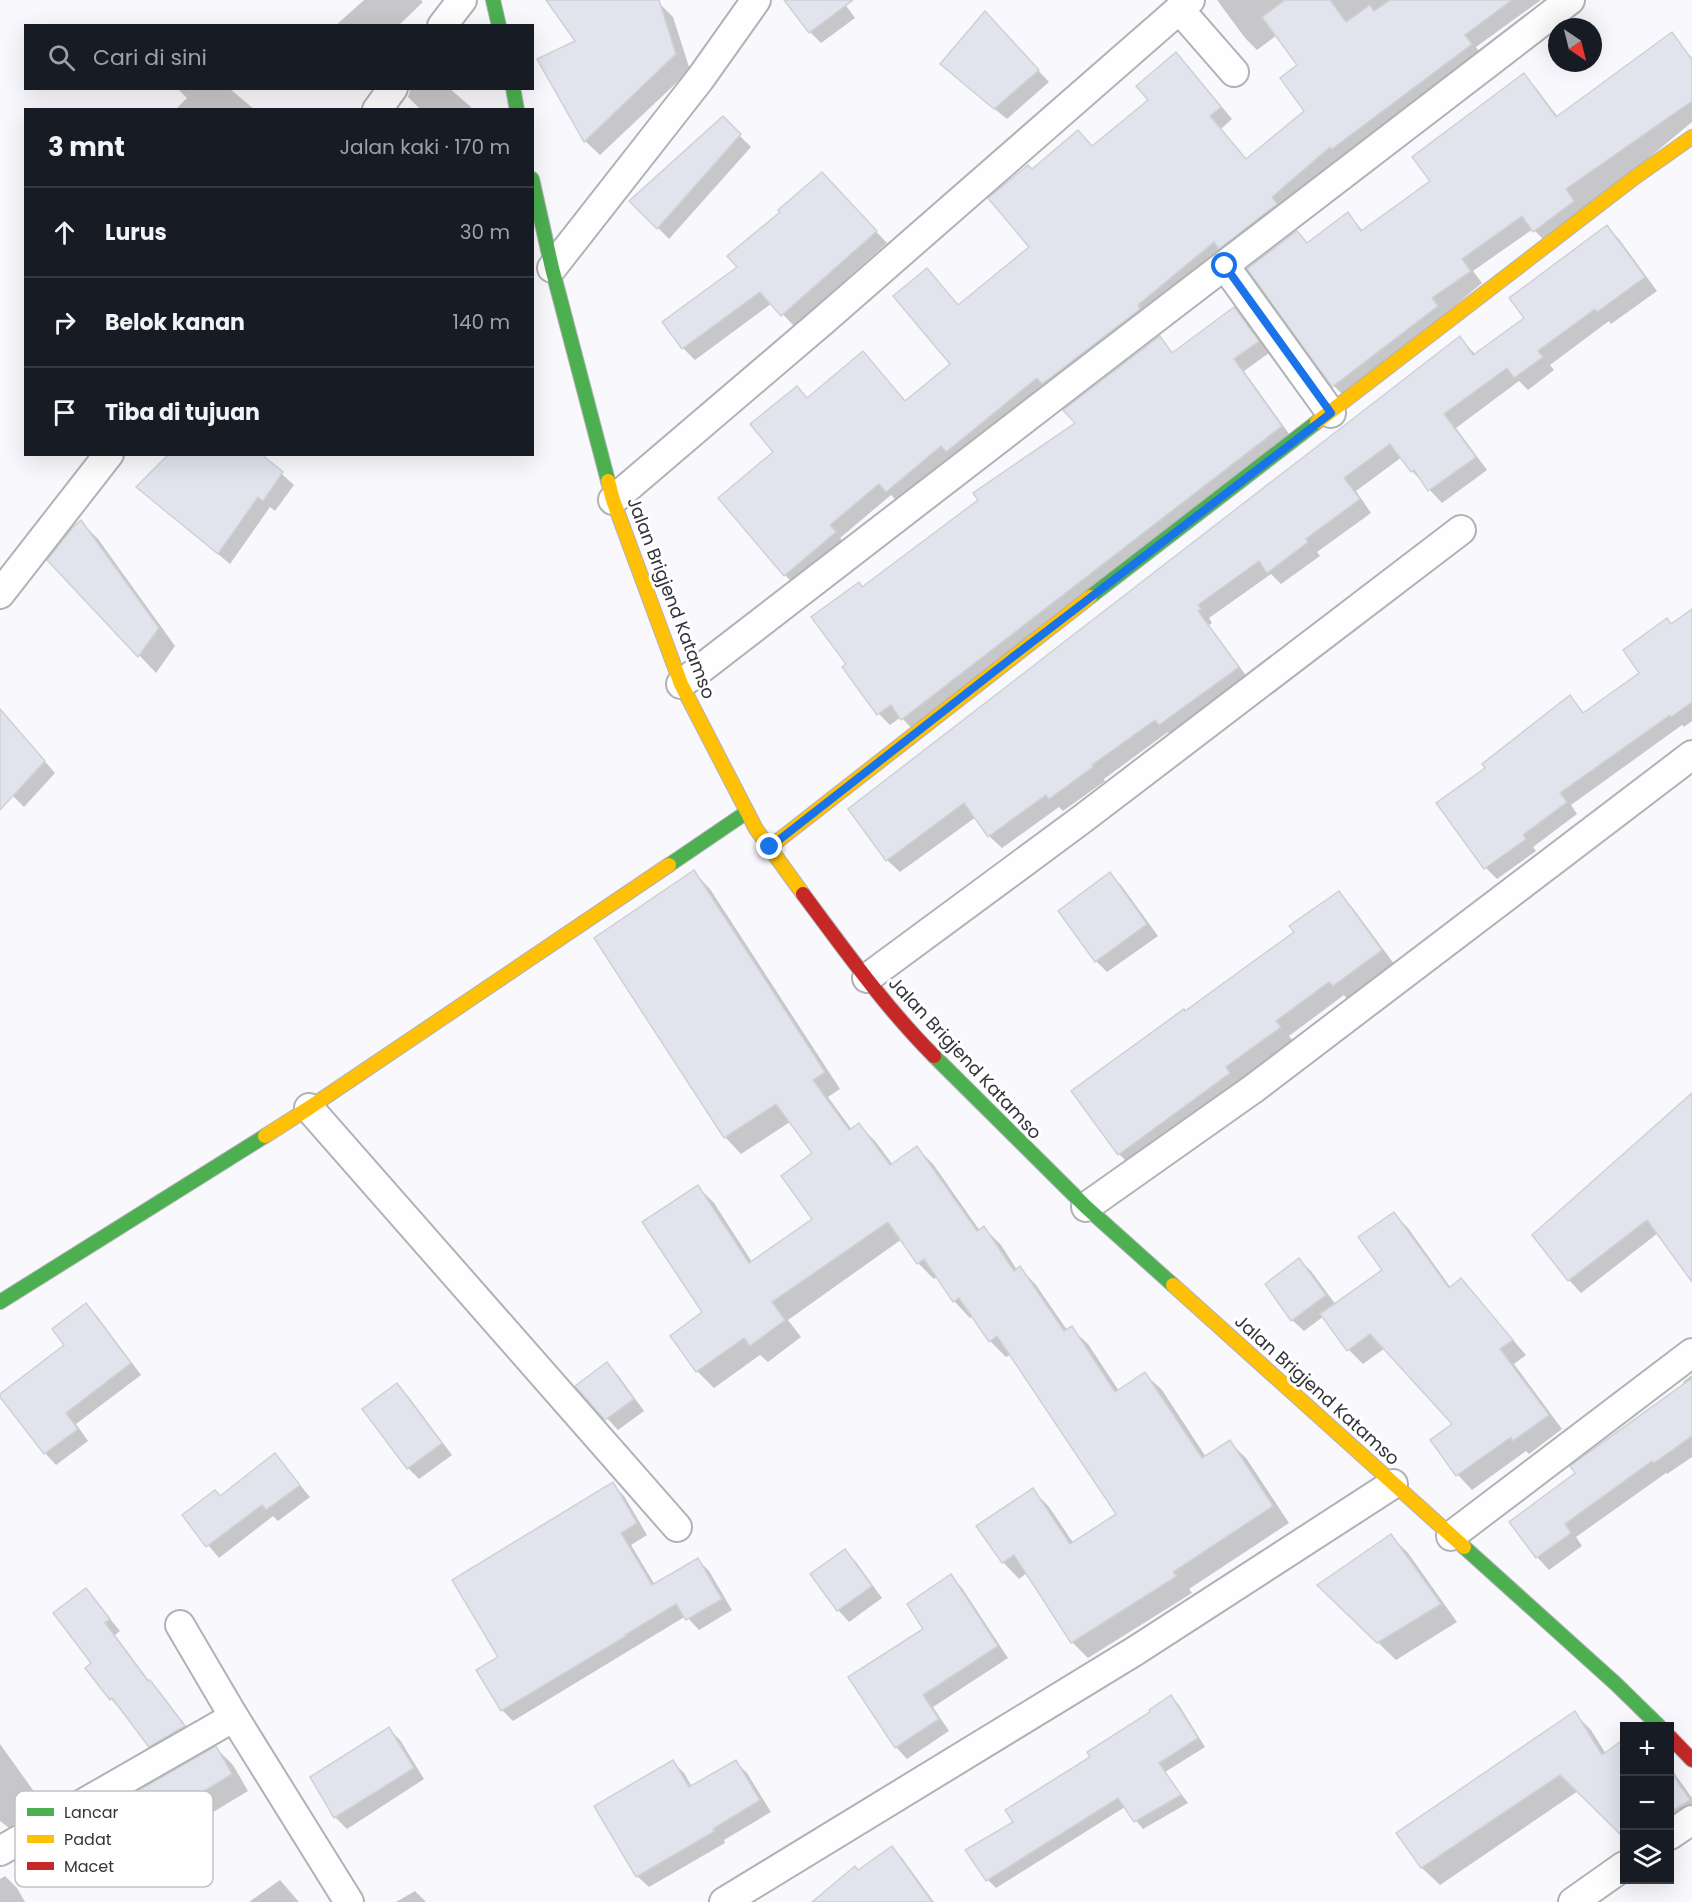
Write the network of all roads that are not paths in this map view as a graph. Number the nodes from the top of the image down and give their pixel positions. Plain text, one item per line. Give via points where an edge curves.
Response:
1 (462, 0) edge
2 (493, 0) edge
3 (756, 0) edge
4 (1570, 0) edge
5 (1185, 5) edge
6 (444, 24) edge
7 (499, 24) edge
8 (1234, 72) dead end
9 (392, 90) edge
10 (513, 90) edge
11 (378, 108) edge
12 (517, 108) edge
13 (1692, 137) edge
14 (534, 188) edge
15 (1225, 266) junction
16 (552, 268) junction
17 (1331, 413) junction
18 (107, 456) edge
19 (613, 500) junction
20 (1461, 530) dead end
21 (0, 594) edge
22 (681, 684) junction
23 (1692, 755) edge
24 (747, 812) junction
25 (770, 847) junction
26 (867, 978) junction
27 (309, 1108) junction
28 (1086, 1207) junction
29 (0, 1302) edge
30 (1692, 1353) edge
31 (1393, 1484) junction
32 (677, 1527) dead end
33 (1451, 1536) junction
34 (180, 1625) dead end
35 (234, 1717) junction
36 (1655, 1722) edge
37 (1674, 1741) edge
38 (1692, 1760) edge
39 (105, 1791) edge
40 (1692, 1820) edge
41 (1674, 1832) edge
42 (15, 1842) edge
43 (0, 1851) edge
44 (1620, 1869) edge
45 (349, 1902) edge
46 (724, 1902) edge
47 (1573, 1902) edge

1 - 6 street
2 - 7 main road
3 - 16 street via 700,79
4 - 15 street
5 - 8 street
5 - 19 street
9 - 11 street
10 - 12 main road
13 - 17 main road
14 - 16 main road, Jalan Brigjend Katamso
15 - 17 street
15 - 22 street
16 - 19 main road, Jalan Brigjend Katamso
17 - 25 main road
18 - 21 street
19 - 22 main road, Jalan Brigjend Katamso
20 - 26 street
22 - 24 main road, Jalan Brigjend Katamso
23 - 28 street via 1253,1089
24 - 25 main road, Jalan Brigjend Katamso
24 - 27 main road
25 - 26 main road, Jalan Brigjend Katamso
26 - 28 main road, Jalan Brigjend Katamso via 950,1074
27 - 29 main road
27 - 32 street
28 - 31 main road, Jalan Brigjend Katamso
30 - 33 street
31 - 33 main road, Jalan Brigjend Katamso
31 - 46 street via 1135,1652
33 - 36 main road, Jalan Brigjend Katamso
34 - 35 street
35 - 39 street
35 - 45 street
37 - 38 main road
40 - 41 street
42 - 43 street
44 - 47 street

